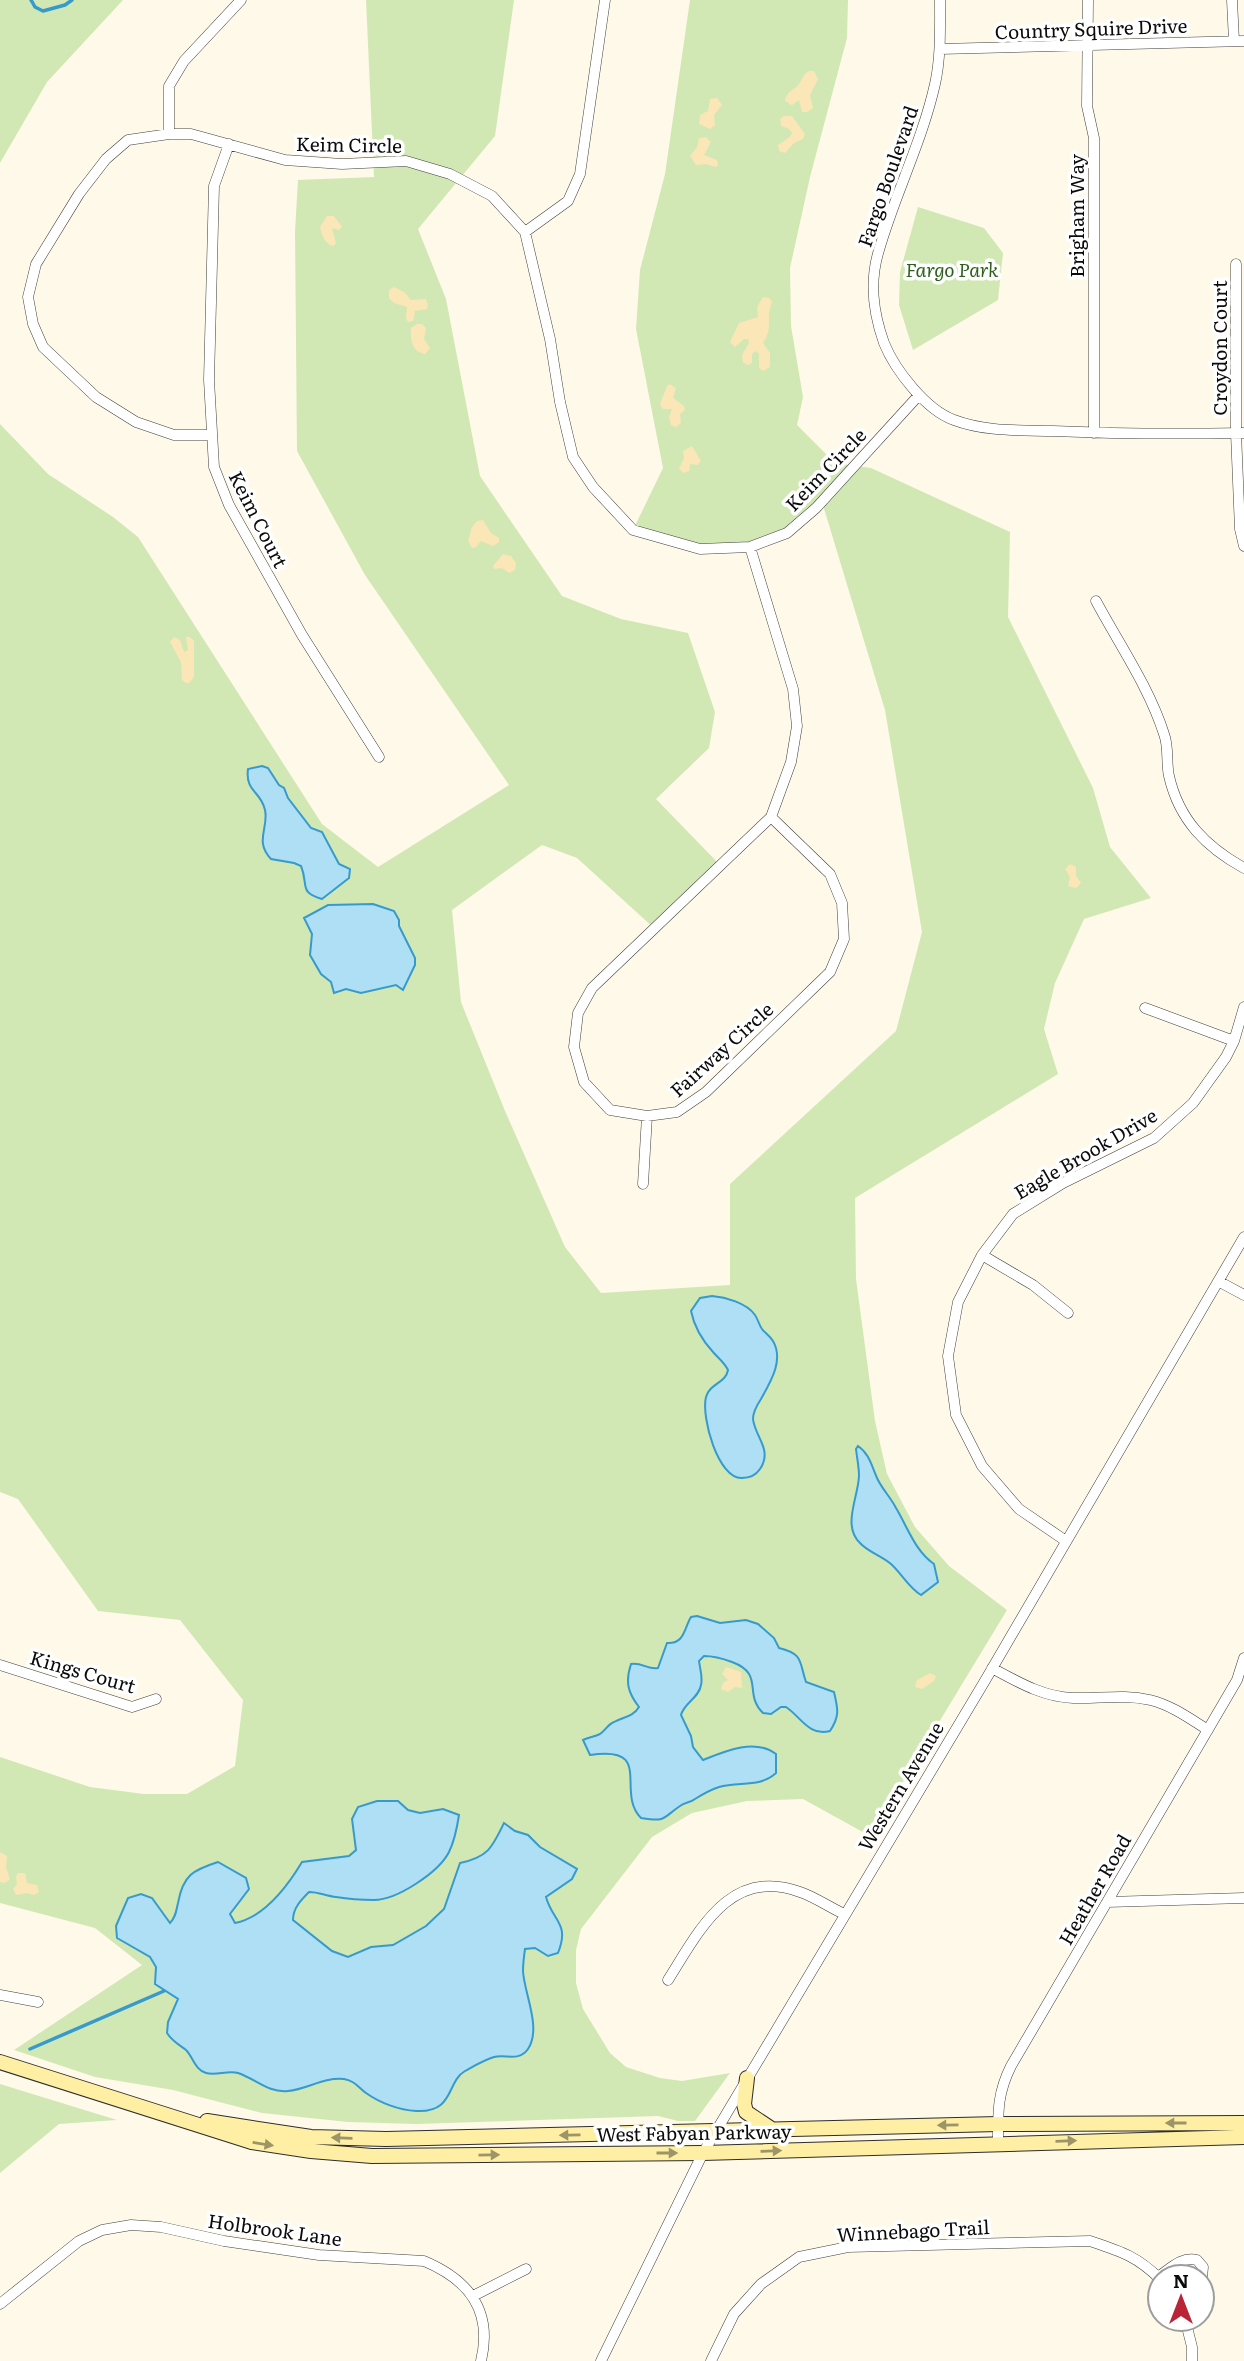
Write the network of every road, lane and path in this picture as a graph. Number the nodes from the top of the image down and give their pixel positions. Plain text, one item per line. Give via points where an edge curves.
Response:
1 (241, 0) edge
2 (605, 0) edge
3 (940, 0) edge
4 (1088, 0) edge
5 (1233, 0) edge
6 (1239, 41) edge
7 (1088, 46) junction
8 (940, 50) junction
9 (169, 134) junction
10 (229, 144) junction
11 (525, 232) junction
12 (1236, 264) dead end
13 (919, 395) junction
14 (1094, 433) junction
15 (1240, 433) edge
16 (212, 435) junction
17 (1244, 546) edge
18 (751, 547) junction
19 (1096, 601) dead end
20 (379, 757) dead end
21 (771, 817) junction
22 (1244, 868) edge
23 (1244, 1007) edge
24 (1145, 1009) dead end
25 (1234, 1041) junction
26 (647, 1116) junction
27 (643, 1184) dead end
28 (1244, 1237) edge
29 (982, 1255) junction
30 (1218, 1281) junction
31 (1244, 1295) edge
32 (1068, 1313) dead end
33 (1066, 1542) junction
34 (1244, 1658) edge
35 (0, 1665) edge
36 (992, 1668) junction
37 (1240, 1682) edge
38 (156, 1699) dead end
39 (1208, 1730) junction
40 (1244, 1898) edge
41 (1107, 1902) junction
42 (844, 1914) junction
43 (668, 1980) dead end
44 (0, 1995) edge
45 (38, 2002) dead end
46 (0, 2062) edge
47 (747, 2078) junction
48 (150, 2111) junction
49 (1244, 2123) edge
50 (998, 2124) junction
51 (772, 2129) junction
52 (716, 2131) junction
53 (1244, 2137) edge
54 (998, 2144) junction
55 (703, 2153) junction
56 (1178, 2263) edge
57 (1200, 2263) edge
58 (1146, 2265) edge
59 (526, 2269) dead end
60 (473, 2296) junction
61 (0, 2304) edge
62 (1188, 2333) edge
63 (481, 2361) edge
64 (601, 2361) edge
65 (711, 2361) edge
66 (1192, 2361) edge

1 - 9 street via 184,61 169,86
2 - 11 street via 580,174 568,201
3 - 8 street, Fargo Boulevard
4 - 7 street, Brigham Way
5 - 6 street
6 - 7 street, Country Squire Drive
7 - 8 street, Country Squire Drive
7 - 14 street, Brigham Way via 1087,106 1094,138
8 - 13 street, Fargo Boulevard via 923,127 878,251 872,298 888,354
9 - 10 street, Keim Circle via 191,134
9 - 16 street, Keim Circle via 128,140 106,159 36,264 28,297 43,347 96,397 136,422 174,435
10 - 11 street, Keim Circle via 285,160 342,164 405,161 450,174 492,196
10 - 16 street, Keim Court via 214,186
11 - 18 street, Keim Circle via 573,457 593,487 633,530 700,549
12 - 15 street, Croydon Court
13 - 14 street, Fargo Boulevard via 951,419 983,429
13 - 18 street, Keim Circle via 816,508 787,533
14 - 15 street, Fargo Boulevard
15 - 17 street
16 - 20 street, Keim Court via 214,467 229,505 302,635
18 - 21 street, Fairway Circle via 793,689 797,726 791,762
19 - 22 street via 1147,693 1165,736 1169,777 1186,819 1218,854
21 - 26 street, Fairway Circle via 592,988 578,1013 574,1047 584,1082 610,1110
21 - 26 street, Fairway Circle via 830,874 842,903 844,939 830,972 706,1092 677,1112
23 - 25 street, Eagle Brook Drive
24 - 25 street
25 - 29 street, Eagle Brook Drive via 1194,1103 1172,1124 1013,1214
26 - 27 street
28 - 30 street, Western Avenue
29 - 32 street via 1033,1285
29 - 33 street, Eagle Brook Drive via 958,1301 948,1356 956,1415 982,1466 1019,1509
30 - 31 street
30 - 33 street, Western Avenue
33 - 36 street, Western Avenue
34 - 37 street, Heather Road
35 - 38 street, Kings Court via 132,1707
36 - 39 street via 1045,1694 1152,1700
36 - 42 street, Western Avenue
37 - 39 street, Heather Road
39 - 41 street, Heather Road
40 - 41 street
41 - 50 street, Heather Road via 1007,2075 998,2104
42 - 43 street via 799,1891 771,1885 746,1889 720,1906 704,1924
42 - 47 street, Western Avenue
44 - 45 street
46 - 48 main road, West Fabyan Parkway
47 - 51 main road via 746,2112
47 - 52 street, Western Avenue
52 -> 48 main road, West Fabyan Parkway via 311,2137
48 -> 55 main road, West Fabyan Parkway via 252,2142 312,2151 411,2157
49 -> 50 main road, West Fabyan Parkway
50 -> 51 main road, West Fabyan Parkway
50 - 54 street, Heather Road
51 - 52 main road, West Fabyan Parkway
52 - 55 street, Western Avenue
54 -> 53 main road, West Fabyan Parkway
55 -> 54 main road, West Fabyan Parkway
55 - 64 street, Western Avenue
56 - 57 street, Winnebago Trail via 1189,2258
58 - 65 street, Winnebago Trail via 1128,2253 1090,2241 848,2247 799,2257 761,2284 734,2314
59 - 60 street
60 - 61 street, Holbrook Lane via 458,2279 424,2261 319,2255 131,2225 102,2230 66,2250
60 - 63 street via 485,2332
62 - 66 street

